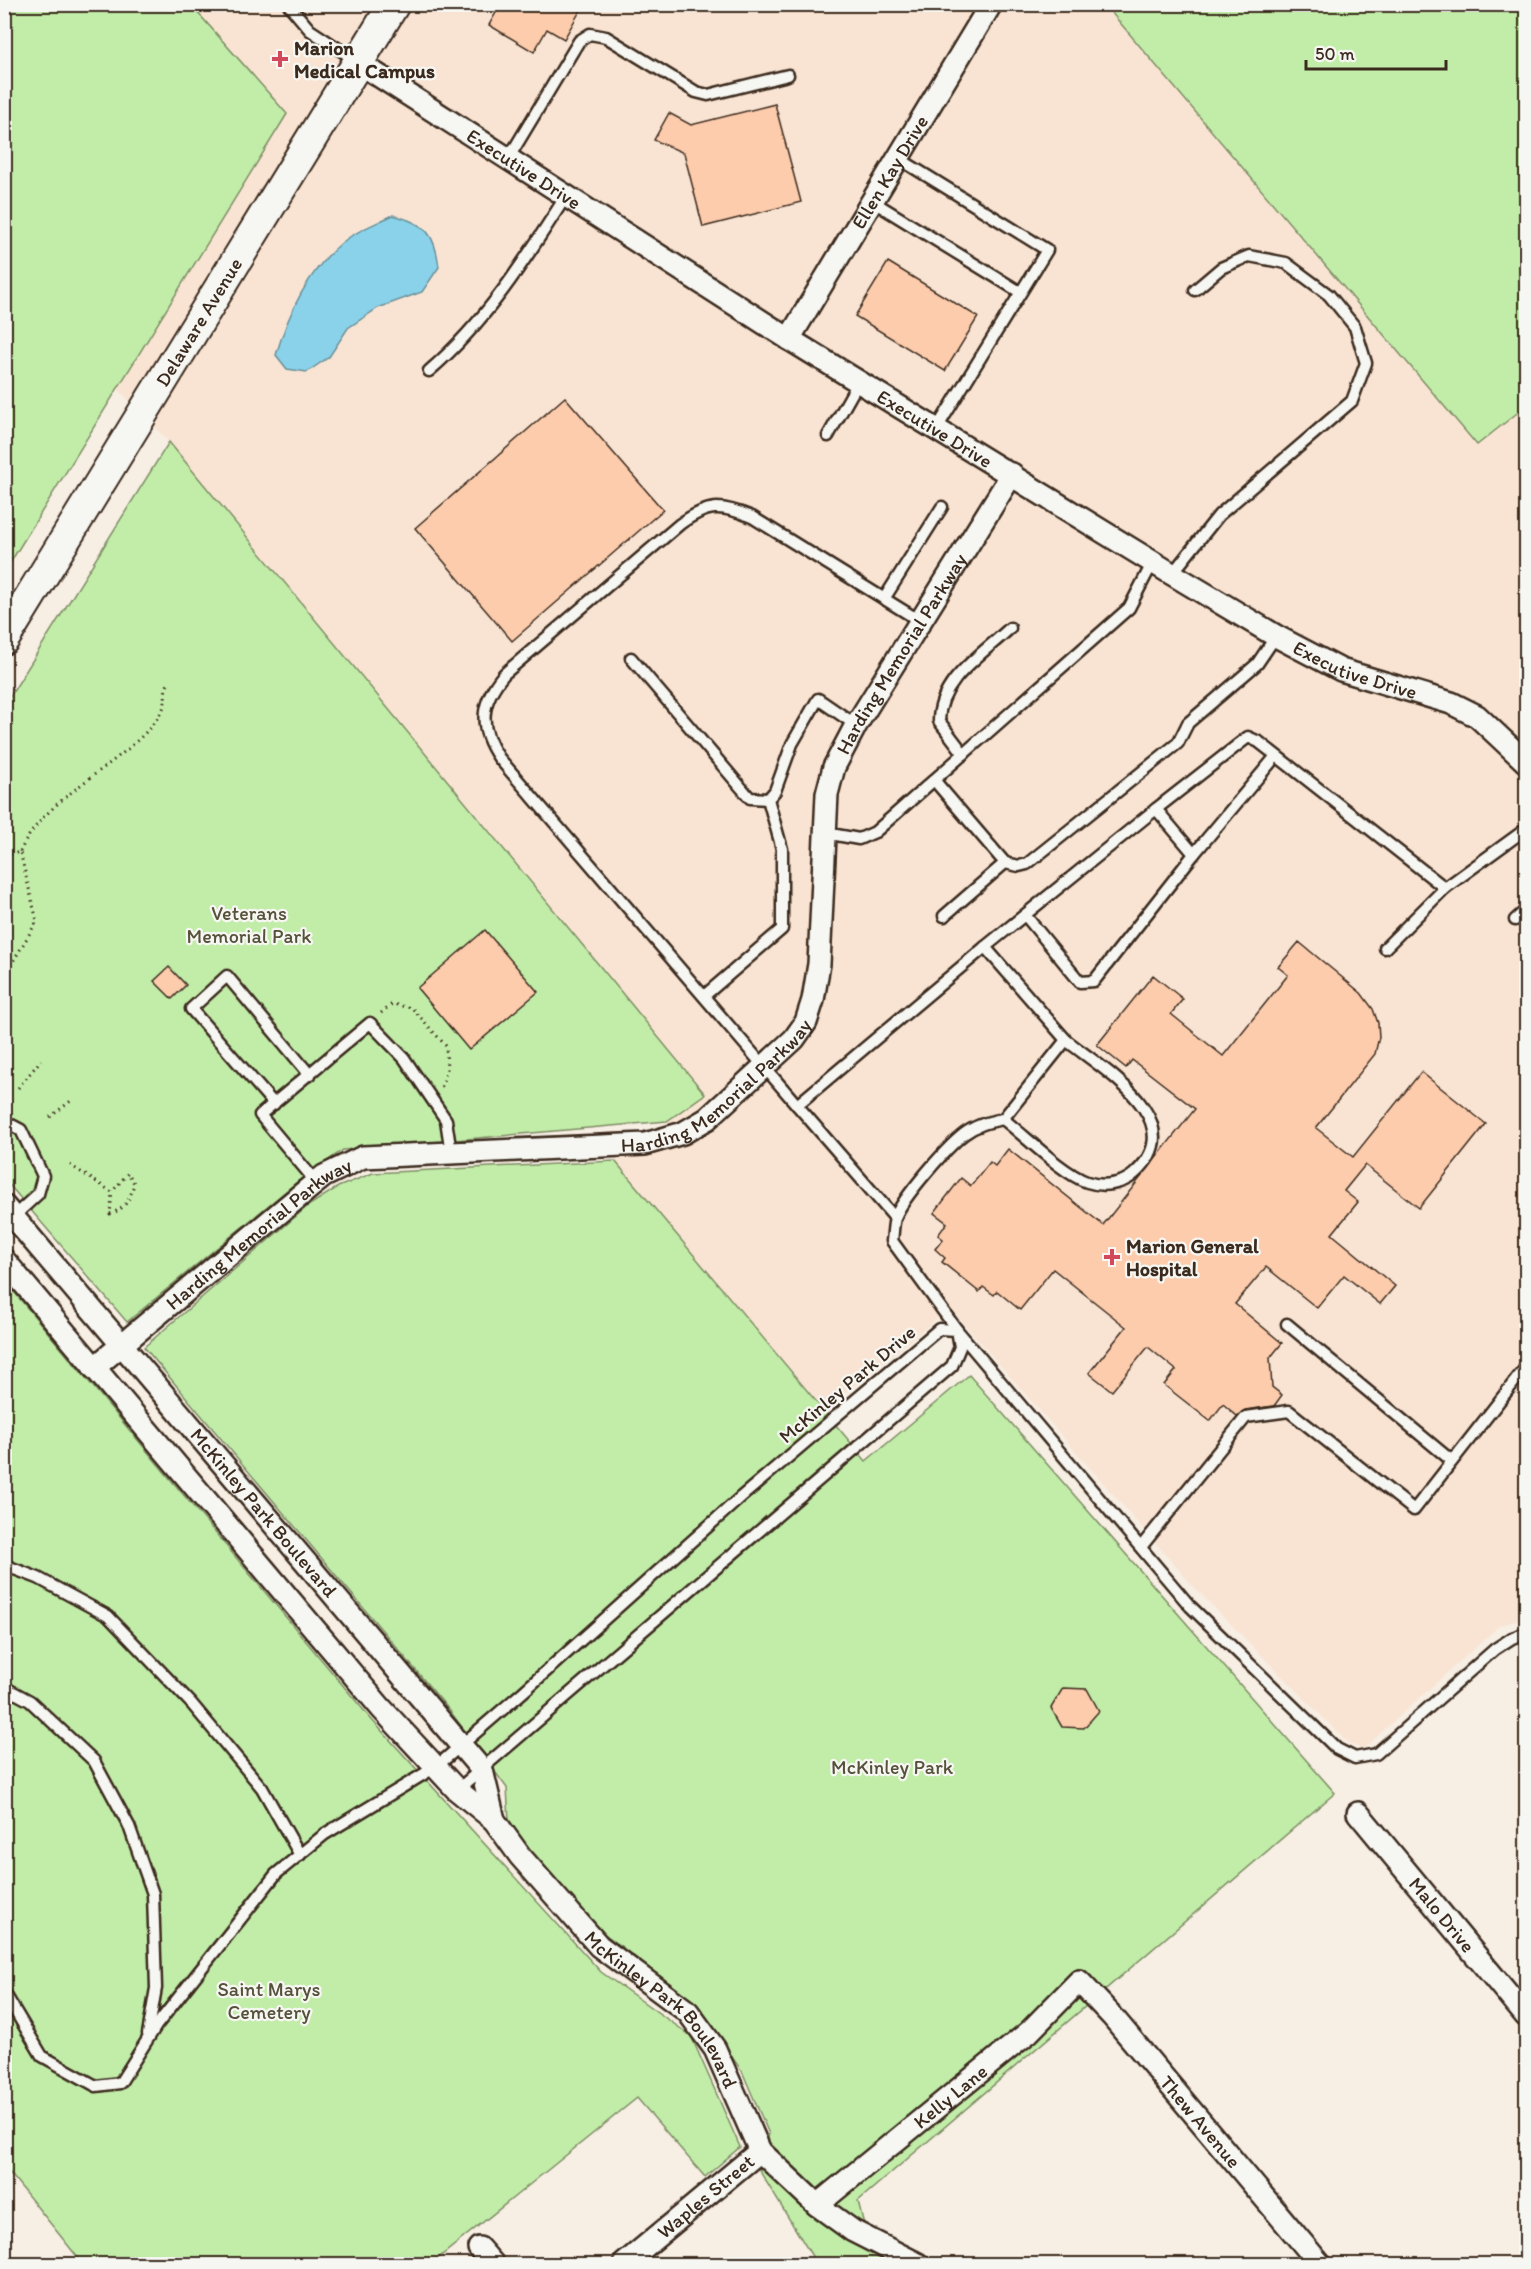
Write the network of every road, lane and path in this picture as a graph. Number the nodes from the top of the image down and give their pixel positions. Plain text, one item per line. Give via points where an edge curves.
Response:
1 (288, 4) edge
2 (394, 4) edge
3 (991, 4) edge
4 (359, 63) junction
5 (788, 75) dead end
6 (898, 158) junction
7 (508, 159) junction
8 (566, 196) junction
9 (872, 201) junction
10 (1195, 290) dead end
11 (1020, 292) junction
12 (789, 339) junction
13 (429, 371) dead end
14 (859, 381) junction
15 (937, 429) junction
16 (828, 436) dead end
17 (1012, 474) junction
18 (942, 507) dead end
19 (1153, 562) junction
20 (1172, 574) junction
21 (884, 599) junction
22 (920, 621) junction
23 (1010, 628) dead end
24 (1276, 636) junction
25 (4, 639) edge
26 (631, 658) dead end
27 (168, 684) dead end
28 (856, 725) junction
29 (964, 754) junction
30 (1276, 756) junction
31 (1527, 762) edge
32 (934, 780) junction
33 (768, 799) junction
34 (1156, 808) junction
35 (1527, 829) edge
36 (825, 833) junction
37 (20, 852) junction
38 (1194, 854) junction
39 (4, 856) edge
40 (1005, 863) junction
41 (1445, 888) junction
42 (1527, 910) edge
43 (1025, 915) junction
44 (944, 916) dead end
45 (1515, 920) dead end
46 (985, 947) junction
47 (1384, 948) dead end
48 (4, 977) edge
49 (704, 996) junction
50 (370, 1023) junction
51 (1066, 1040) junction
52 (41, 1060) dead end
53 (765, 1066) junction
54 (310, 1075) junction
55 (18, 1088) dead end
56 (72, 1100) dead end
57 (274, 1104) junction
58 (435, 1104) junction
59 (797, 1105) junction
60 (50, 1117) dead end
61 (1003, 1119) junction
62 (4, 1120) edge
63 (451, 1153) junction
64 (70, 1165) dead end
65 (316, 1182) junction
66 (112, 1192) junction
67 (8, 1216) edge
68 (895, 1218) junction
69 (4, 1260) edge
70 (1287, 1324) dead end
71 (957, 1330) junction
72 (123, 1343) junction
73 (1527, 1367) edge
74 (94, 1368) junction
75 (1452, 1461) junction
76 (1141, 1547) junction
77 (4, 1565) edge
78 (1527, 1633) edge
79 (4, 1687) edge
80 (461, 1745) junction
81 (437, 1766) junction
82 (482, 1770) junction
83 (457, 1790) junction
84 (1358, 1813) dead end
85 (494, 1820) junction
86 (300, 1855) junction
87 (1079, 1981) joint
88 (4, 1992) edge
89 (1527, 2016) edge
90 (147, 2040) junction
91 (760, 2151) junction
92 (817, 2205) junction
93 (478, 2248) dead end
94 (493, 2265) edge
95 (624, 2265) edge
96 (918, 2265) edge
97 (1320, 2265) edge

1 - 4 lane via 310,30
2 - 4 main road, Delaware Avenue
3 - 6 street, Ellen Kay Drive
4 - 7 street, Executive Drive
4 - 25 main road, Delaware Avenue
5 - 7 lane via 708,95 696,92 606,37 590,34 579,41
6 - 9 street, Ellen Kay Drive
6 - 11 lane via 1047,250
7 - 8 street, Executive Drive
8 - 12 street, Executive Drive
8 - 13 lane via 513,280 450,353
9 - 11 lane
9 - 12 street, Ellen Kay Drive
10 - 20 lane via 1221,268 1249,256 1286,263 1329,295 1356,327 1366,363 1352,401 1219,515
11 - 15 lane
12 - 14 street, Executive Drive
14 - 15 street, Executive Drive
14 - 16 lane
15 - 17 street, Executive Drive
17 - 19 street, Executive Drive
17 - 22 street, Harding Memorial Parkway
18 - 21 lane
19 - 20 street, Executive Drive
19 - 29 lane via 1129,608
20 - 24 street, Executive Drive
21 - 22 lane
21 - 49 lane via 752,517 731,508 714,507 697,511 504,674 492,689 485,706 488,743
22 - 28 street, Harding Memorial Parkway
23 - 29 lane via 951,683 942,697 939,721
24 - 31 street, Executive Drive via 1341,670 1451,702 1477,716
24 - 40 lane via 1257,664 1188,723 1178,744 1026,864
26 - 33 lane via 750,798
27 - 37 path via 163,692 164,706 146,732 74,790 26,837
28 - 33 lane via 818,699 792,744 775,791
28 - 36 street, Harding Memorial Parkway via 834,767 827,794
29 - 32 lane
30 - 34 lane via 1248,737
30 - 38 lane
30 - 41 lane
32 - 36 lane via 875,832 859,839
32 - 40 lane
33 - 49 lane via 782,849 782,929
34 - 38 lane
34 - 43 lane
35 - 41 lane
36 - 53 street, Harding Memorial Parkway via 819,964 813,1000 806,1022 794,1039
37 - 39 path
37 - 48 path via 37,921
38 - 43 lane via 1094,981 1080,982
40 - 44 lane
41 - 47 lane
42 - 45 lane
43 - 46 lane
46 - 51 lane
46 - 59 lane
49 - 53 lane
50 - 54 lane
50 - 58 lane via 404,1059
50 - 58 path via 392,1004 412,1008 446,1046 447,1070
51 - 61 lane
51 - 61 lane via 1144,1105 1154,1135 1143,1165 1117,1183 1086,1182
52 - 55 path
53 - 59 lane
53 - 63 street, Harding Memorial Parkway via 707,1119 666,1139 645,1144
54 - 57 lane
54 - 57 lane via 227,976 191,1009
56 - 60 path
57 - 65 lane via 260,1115
58 - 63 lane via 446,1120
59 - 68 lane
61 - 68 lane via 984,1123 962,1136 913,1191
62 - 67 lane via 21,1130 43,1176 38,1194
63 - 65 street, Harding Memorial Parkway via 363,1157
64 - 66 path
65 - 72 street, Harding Memorial Parkway
66 - 66 path via 110,1214 122,1210 130,1198 134,1183 128,1173
67 - 72 street, McKinley Park Boulevard
68 - 71 lane via 892,1242
69 - 74 street, McKinley Park Boulevard
70 - 75 lane
71 - 76 lane
71 - 80 lane, McKinley Park Drive via 939,1329 741,1497
71 - 82 lane via 960,1347 952,1366
72 - 74 street, Harding Memorial Parkway
72 - 80 street, McKinley Park Boulevard
73 - 75 lane
74 - 81 street, McKinley Park Boulevard via 381,1708
75 - 76 lane via 1414,1510 1289,1411 1246,1417
76 - 78 lane via 1190,1606 1337,1749 1355,1758 1376,1754 1495,1649
77 - 86 lane via 38,1578 108,1616 191,1704 262,1788
79 - 90 lane via 30,1701 94,1761 129,1826 153,1894 156,1988
80 - 81 lane, McKinley Park Drive
80 - 82 street, McKinley Park Boulevard
81 - 83 street, McKinley Park Boulevard
81 - 86 lane, McKinley Park Drive via 325,1833
82 - 83 lane
82 - 85 street, McKinley Park Boulevard
83 - 85 street, McKinley Park Boulevard
84 - 89 street, Malo Drive
85 - 91 street, McKinley Park Boulevard via 599,1947 688,2012 715,2049
86 - 90 lane, McKinley Park Drive via 276,1874
87 - 92 street, Kelly Lane via 1029,2032
87 - 97 street, Thew Avenue
88 - 90 lane, McKinley Park Drive via 42,2056 96,2086 120,2083
91 - 92 street, McKinley Park Boulevard
91 - 95 street, Waples Street
92 - 96 street, McKinley Park Boulevard via 853,2231
93 - 94 street

